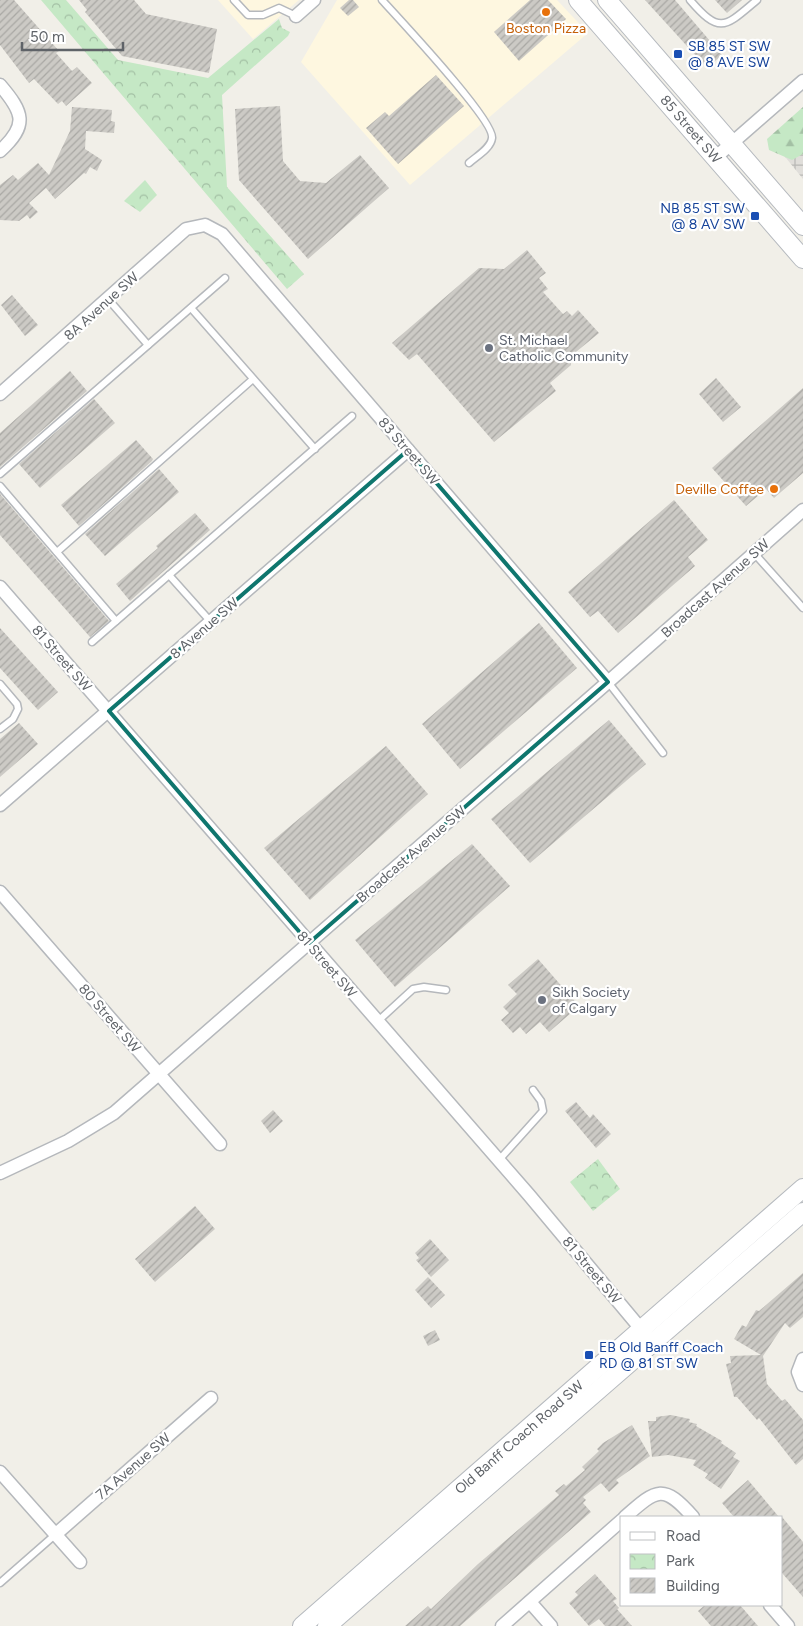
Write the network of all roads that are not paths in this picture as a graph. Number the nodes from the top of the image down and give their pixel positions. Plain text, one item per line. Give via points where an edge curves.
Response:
1 (234, 0) edge
2 (314, 0) edge
3 (382, 0) edge
4 (578, 0) edge
5 (607, 0) edge
6 (690, 0) edge
7 (757, 0) edge
8 (296, 16) joint
9 (803, 81) edge
10 (0, 85) edge
11 (732, 143) junction
12 (0, 150) edge
13 (716, 157) junction
14 (469, 163) dead end
15 (205, 225) joint
16 (803, 226) edge
17 (803, 259) edge
18 (225, 278) dead end
19 (108, 299) junction
20 (191, 308) junction
21 (148, 345) junction
22 (253, 379) junction
23 (0, 394) edge
24 (352, 416) dead end
25 (314, 449) junction
26 (408, 450) junction
27 (0, 474) edge
28 (0, 486) edge
29 (803, 510) edge
30 (57, 552) junction
31 (754, 553) junction
32 (169, 575) junction
33 (0, 587) edge
34 (803, 608) edge
35 (116, 621) junction
36 (211, 622) junction
37 (92, 642) dead end
38 (608, 682) junction
39 (0, 684) edge
40 (109, 711) junction
41 (0, 730) edge
42 (663, 753) dead end
43 (1, 802) edge
44 (0, 892) edge
45 (309, 942) junction
46 (446, 990) dead end
47 (377, 1022) junction
48 (159, 1074) junction
49 (533, 1090) dead end
50 (220, 1144) dead end
51 (498, 1160) junction
52 (0, 1173) edge
53 (803, 1188) edge
54 (803, 1212) edge
55 (648, 1336) junction
56 (803, 1359) edge
57 (803, 1385) edge
58 (211, 1398) dead end
59 (0, 1472) edge
60 (626, 1516) edge
61 (692, 1516) edge
62 (620, 1522) edge
63 (56, 1534) junction
64 (80, 1562) dead end
65 (0, 1583) edge
66 (530, 1602) junction
67 (771, 1606) edge
68 (302, 1626) edge
69 (327, 1626) edge
70 (502, 1626) edge
71 (551, 1626) edge
72 (788, 1626) edge

1 - 8 lane via 248,15 263,15 279,8
2 - 8 street
3 - 14 lane via 492,130 492,140 487,148
4 - 13 main road, 85 Street SW
5 - 11 main road, 85 Street SW
6 - 7 lane via 705,18 720,23 738,16
9 - 11 street
10 - 12 street via 20,114 17,133
11 - 13 street
11 - 16 main road, 85 Street SW
13 - 17 main road, 85 Street SW
15 - 19 street, 8A Avenue SW via 186,230
15 - 26 street, 83 Street SW via 222,234
18 - 20 lane
19 - 21 lane
19 - 23 street, 8A Avenue SW
20 - 21 lane
20 - 22 lane
21 - 27 lane
22 - 25 lane
22 - 30 lane
24 - 25 lane
25 - 32 lane
26 - 36 street, 8 Avenue SW
26 - 38 street, 83 Street SW
28 - 30 lane
29 - 31 street, Broadcast Avenue SW
30 - 35 lane
31 - 34 lane
31 - 38 street, Broadcast Avenue SW
32 - 35 lane
32 - 36 lane
33 - 40 street, 81 Street SW
35 - 37 lane
36 - 40 street, 8 Avenue SW
38 - 42 lane
38 - 45 street, Broadcast Avenue SW
39 - 41 lane via 18,709 13,719
40 - 43 street, 8 Avenue SW
40 - 45 street, 81 Street SW
44 - 48 street, 80 Street SW
45 - 47 street, 81 Street SW
45 - 48 street, Broadcast Avenue SW
46 - 47 lane via 413,989
47 - 51 street, 81 Street SW
48 - 50 street, 80 Street SW
48 - 52 street, Broadcast Avenue SW via 114,1113 82,1133
49 - 51 lane via 543,1111
51 - 55 street, 81 Street SW
53 - 55 main road, Old Banff Coach Road SW
54 - 55 main road, Old Banff Coach Road SW
55 - 68 main road, Old Banff Coach Road SW
55 - 69 main road, Old Banff Coach Road SW
56 - 57 street via 798,1372
58 - 63 street, 7A Avenue SW
59 - 63 street
60 - 61 street via 644,1500 665,1493 675,1498
62 - 66 street
63 - 64 street
63 - 65 lane
66 - 70 street
66 - 71 street
67 - 72 street

